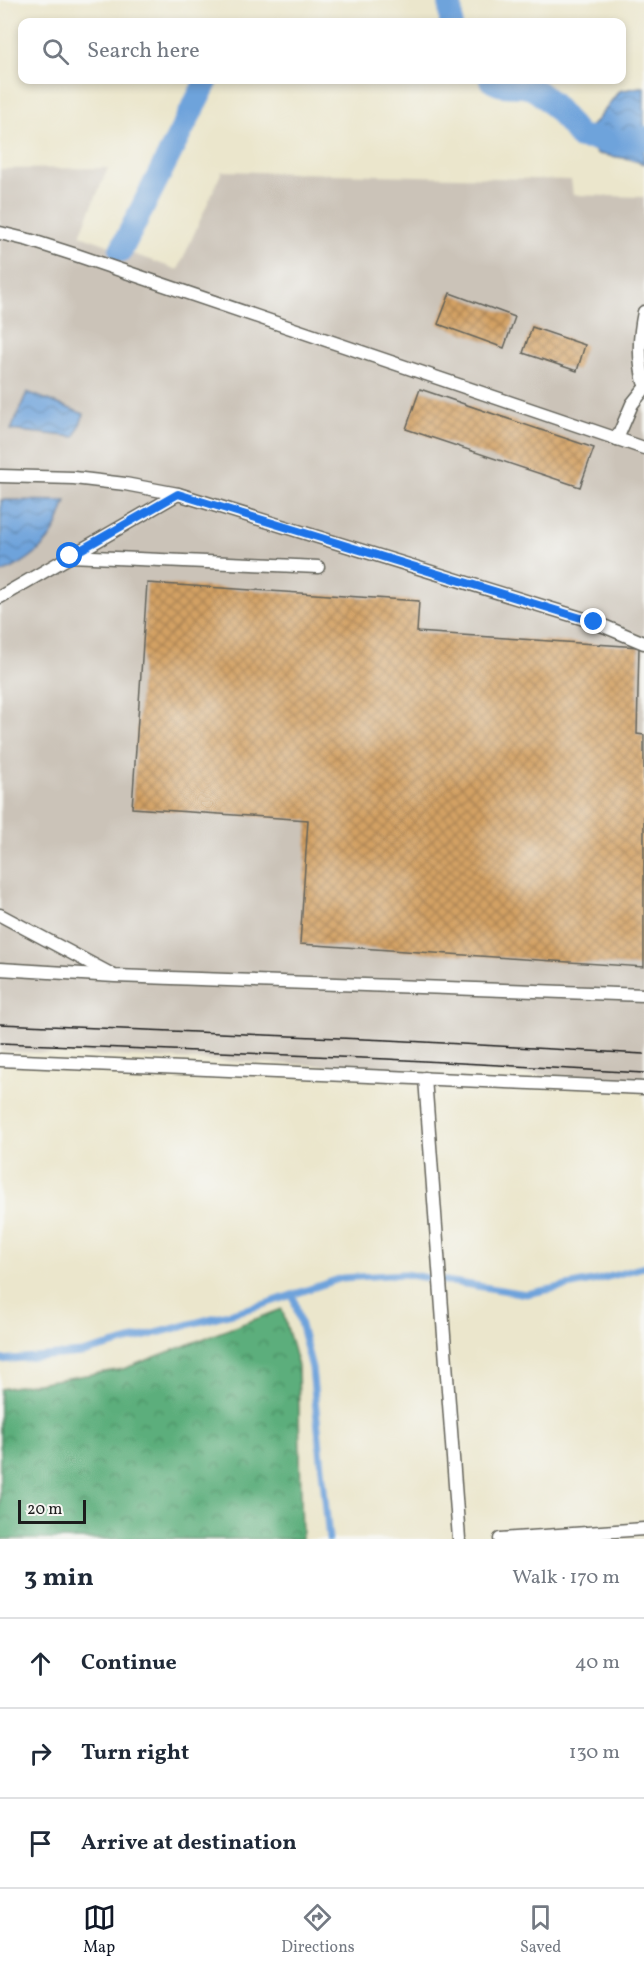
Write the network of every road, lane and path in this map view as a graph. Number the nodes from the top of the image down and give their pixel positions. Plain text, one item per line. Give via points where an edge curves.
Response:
1 (0, 233) edge
2 (644, 312) edge
3 (644, 382) edge
4 (644, 389) edge
5 (617, 439) junction
6 (644, 448) edge
7 (0, 476) edge
8 (178, 494) junction
9 (70, 556) junction
10 (318, 567) dead end
11 (1, 596) edge
12 (644, 643) edge
13 (0, 915) edge
14 (0, 969) edge
15 (115, 976) junction
16 (644, 995) edge
17 (0, 1060) edge
18 (425, 1078) junction
19 (644, 1088) edge
20 (644, 1529) edge
21 (459, 1539) edge
22 (500, 1539) edge

1 - 5 lane via 86,258
2 - 3 lane via 639,361
4 - 5 lane via 632,404
5 - 6 lane
7 - 8 lane via 74,478
8 - 9 lane
8 - 12 lane via 594,622
9 - 10 lane
9 - 11 lane
13 - 15 lane
14 - 15 lane
15 - 16 lane
17 - 18 lane
18 - 19 lane
18 - 21 lane
20 - 22 lane

